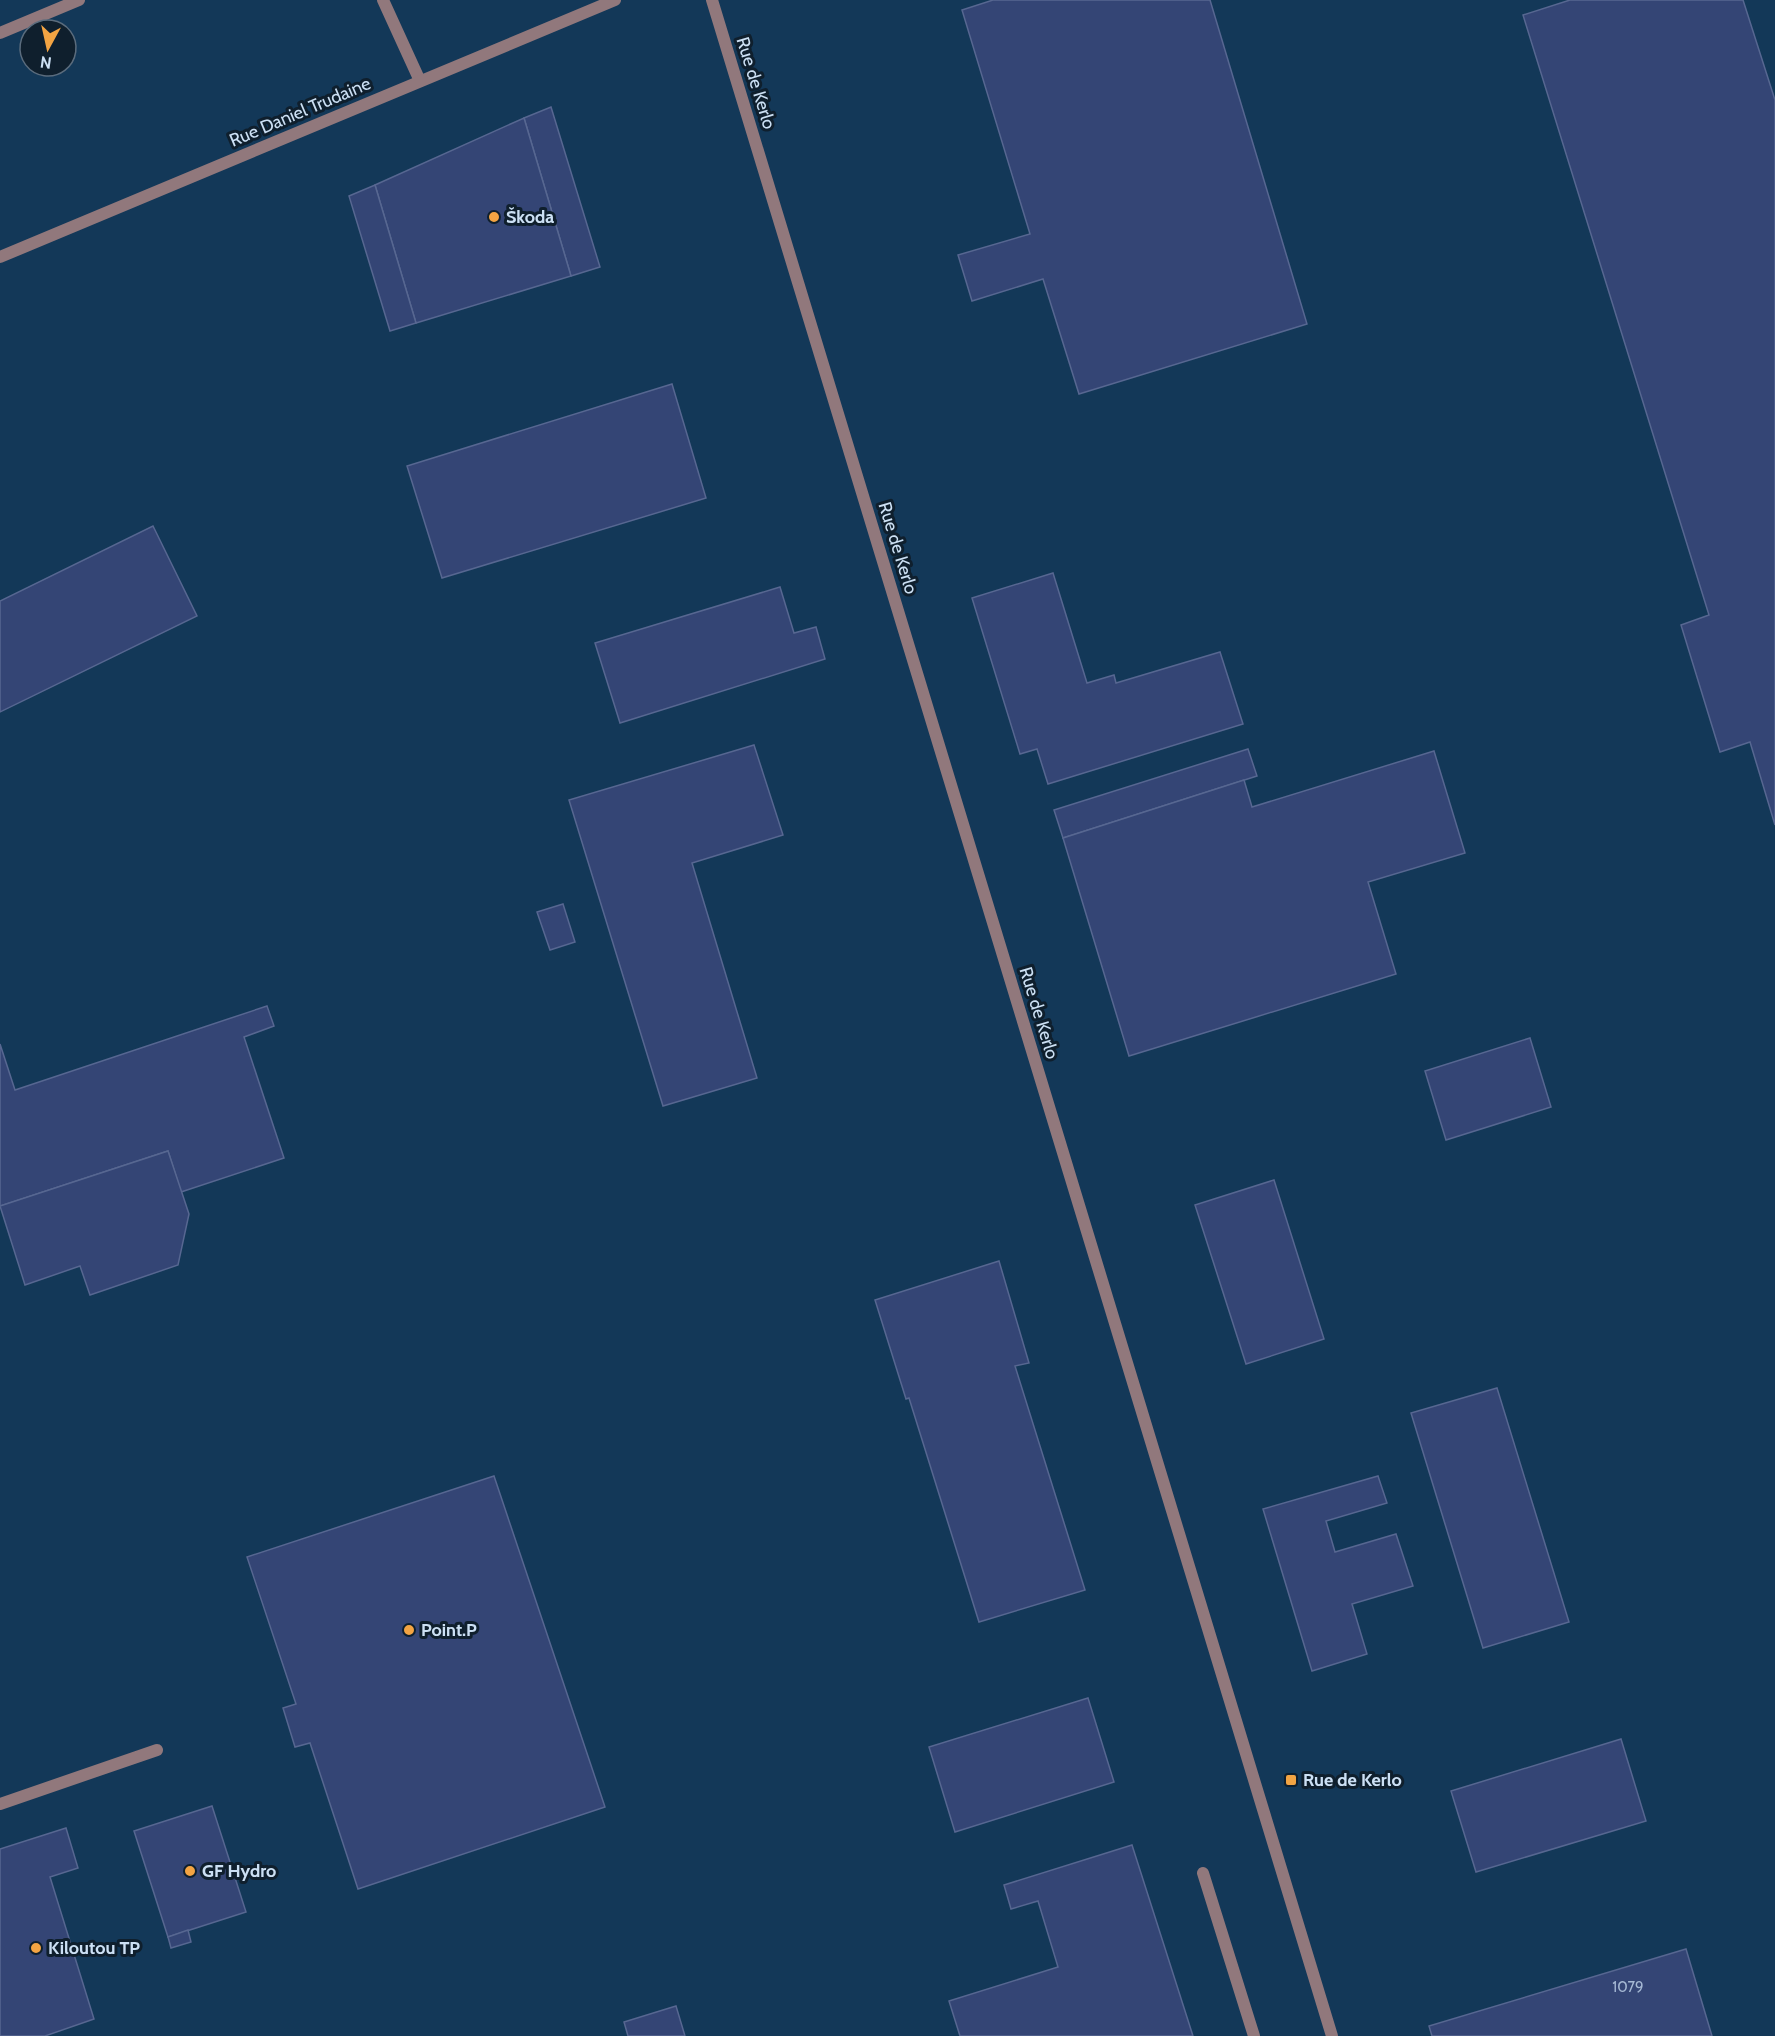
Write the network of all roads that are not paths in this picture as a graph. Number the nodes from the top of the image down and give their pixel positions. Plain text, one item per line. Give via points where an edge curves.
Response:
1 (79, 0) edge
2 (382, 0) edge
3 (615, 0) edge
4 (712, 0) edge
5 (0, 33) edge
6 (420, 81) junction
7 (0, 257) edge
8 (157, 1750) dead end
9 (0, 1804) edge
10 (1203, 1873) dead end
11 (1254, 2036) edge
12 (1332, 2036) edge

1 - 5 street
2 - 6 street
3 - 6 street, Rue Daniel Trudaine
4 - 12 street, Rue de Kerlo
6 - 7 street, Rue Daniel Trudaine
8 - 9 street
10 - 11 street

